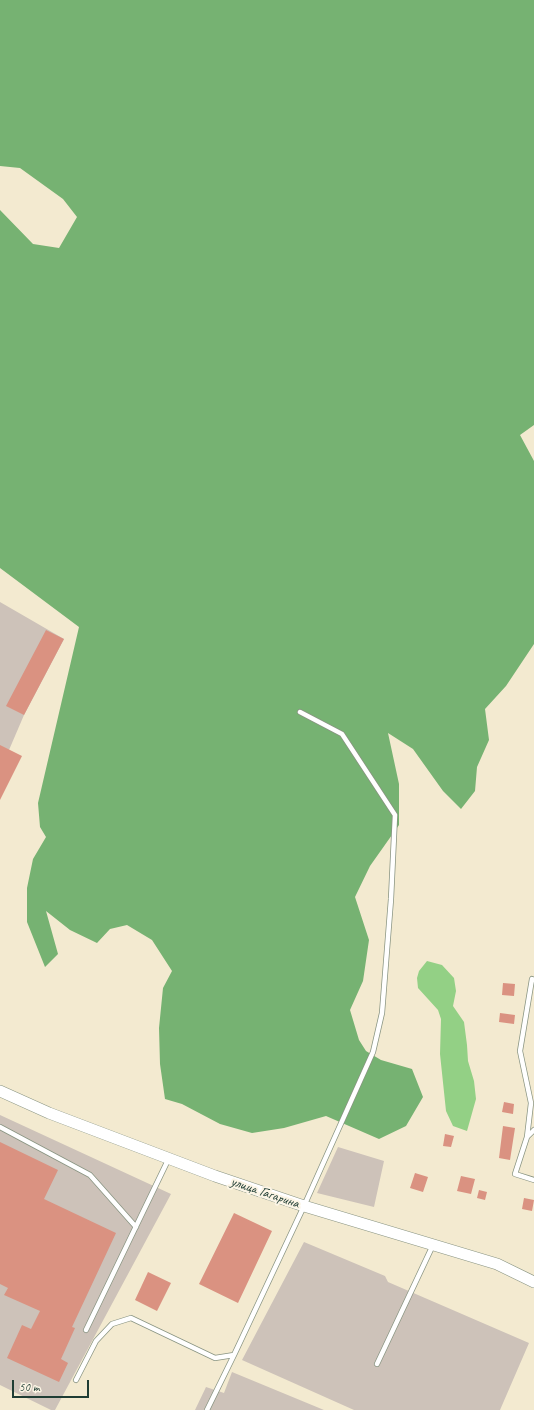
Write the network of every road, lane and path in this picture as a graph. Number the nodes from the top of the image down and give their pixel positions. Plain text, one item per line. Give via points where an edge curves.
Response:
1 (300, 712) dead end
2 (534, 980) edge
3 (0, 1091) edge
4 (0, 1127) edge
5 (534, 1130) edge
6 (527, 1137) junction
7 (169, 1158) junction
8 (534, 1180) edge
9 (304, 1206) junction
10 (136, 1227) junction
11 (433, 1245) junction
12 (534, 1282) edge
13 (86, 1330) dead end
14 (234, 1355) junction
15 (377, 1364) dead end
16 (76, 1380) dead end
17 (207, 1410) edge

1 - 9 lane via 342,734 395,815 382,1013 373,1052
2 - 6 lane via 532,979 520,1051 531,1103
3 - 7 street, улица Гагарина via 49,1113
4 - 10 lane via 90,1175
5 - 6 lane
6 - 8 lane via 515,1174
7 - 9 street, улица Гагарина
7 - 10 lane
9 - 11 street, улица Гагарина
9 - 14 lane
10 - 13 lane
11 - 12 street, улица Гагарина via 497,1264
11 - 15 lane
14 - 16 lane via 215,1358 131,1318 112,1324 96,1341
14 - 17 lane

